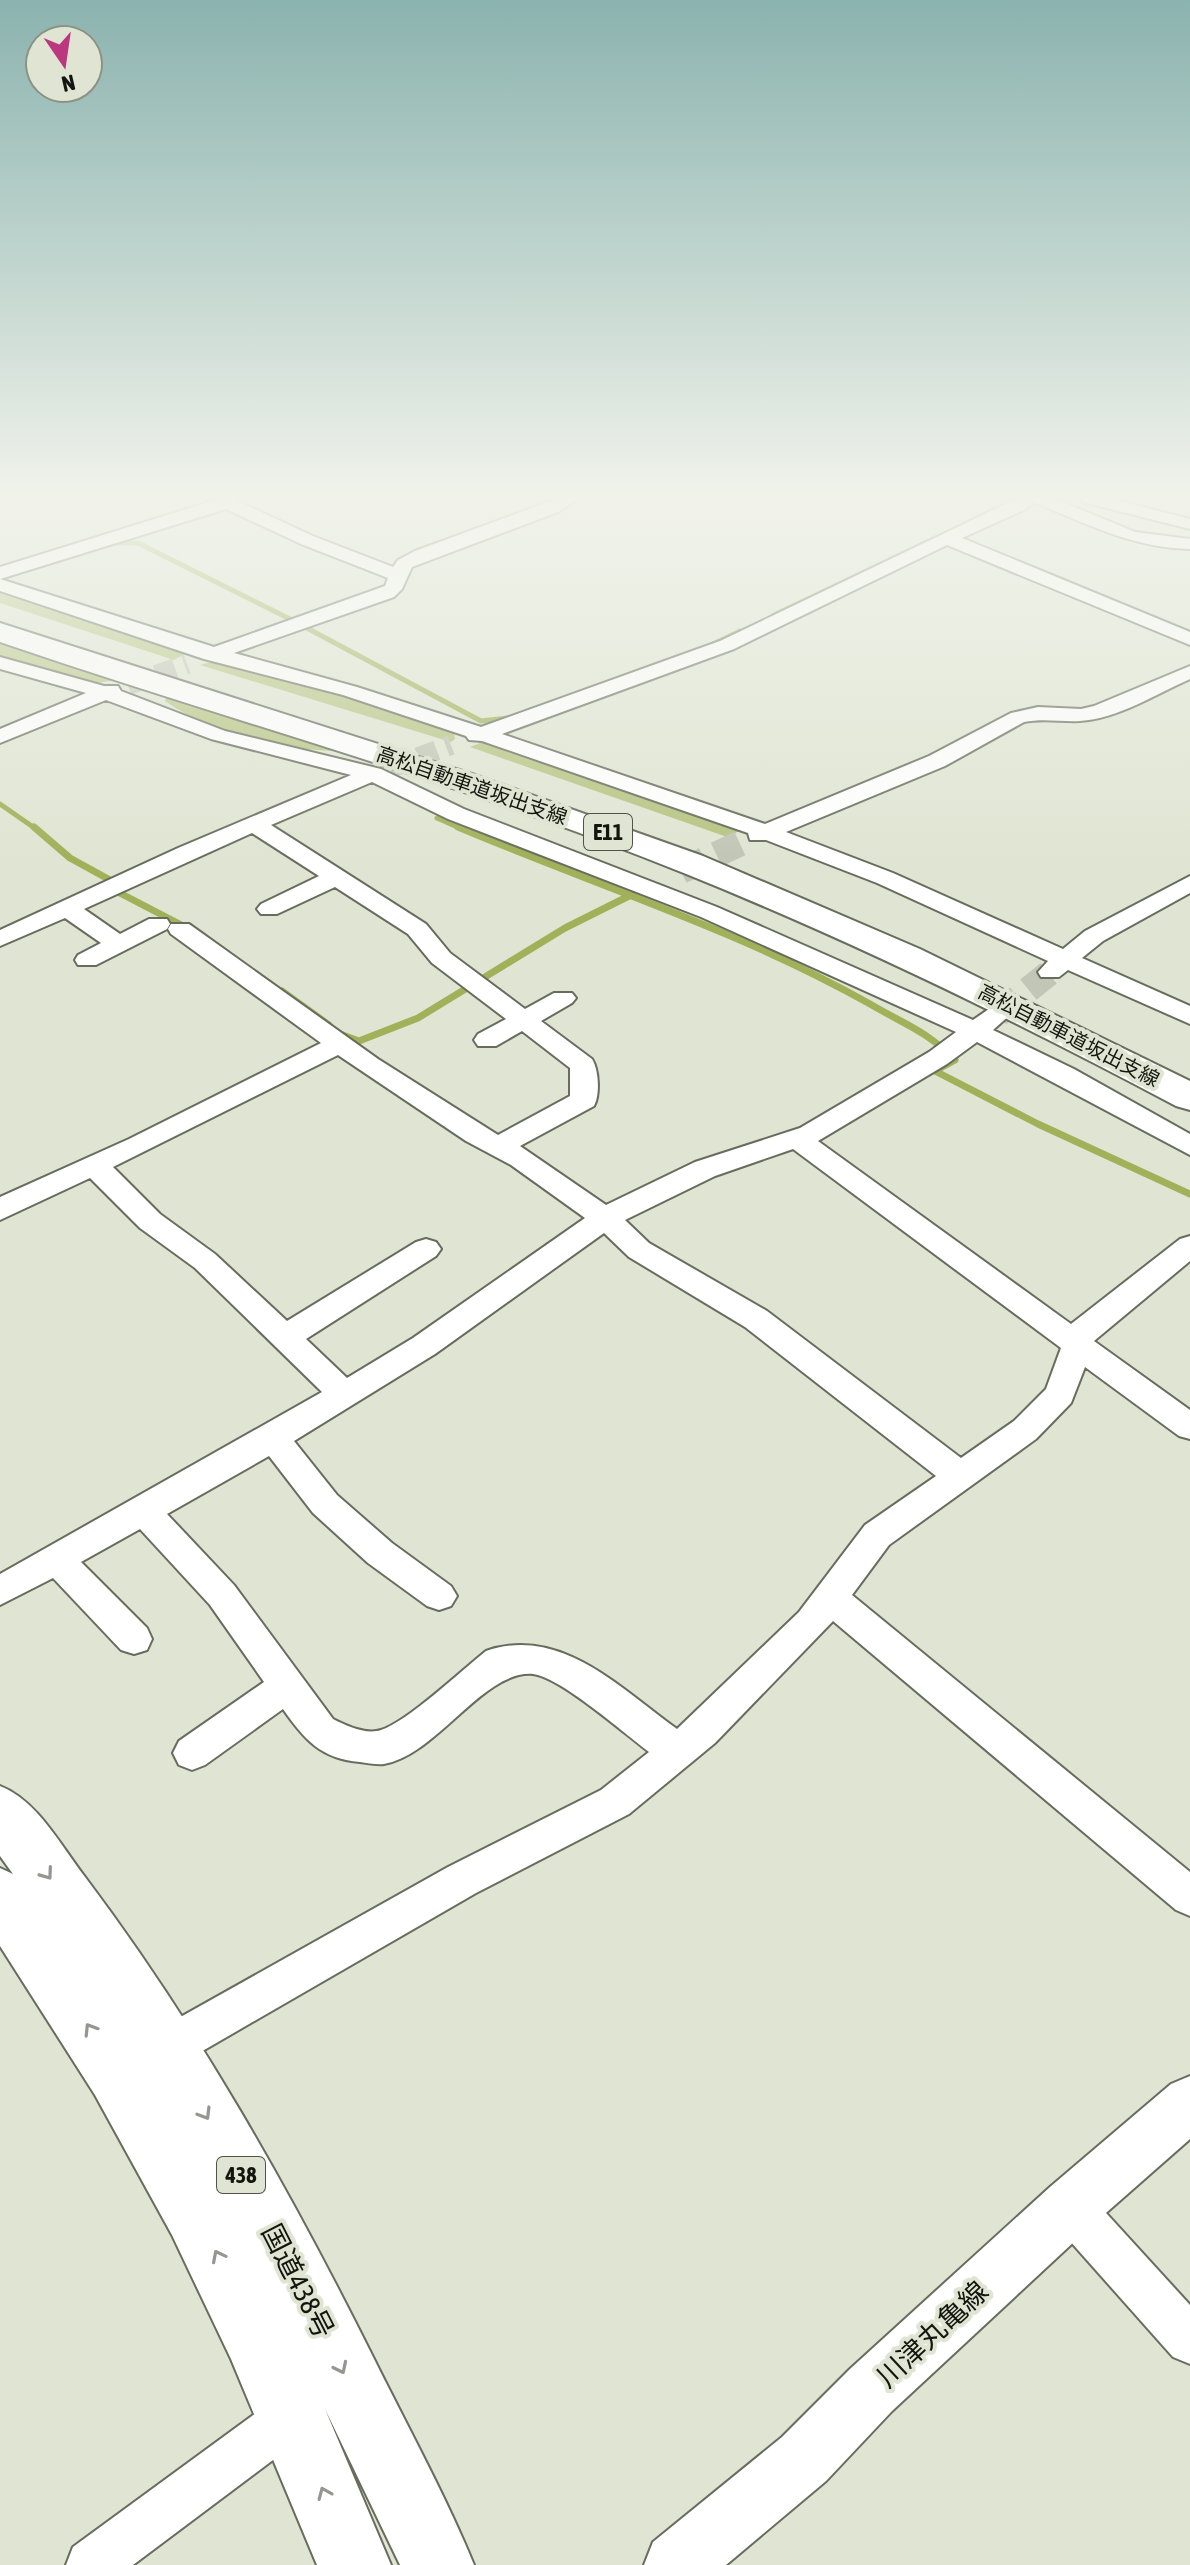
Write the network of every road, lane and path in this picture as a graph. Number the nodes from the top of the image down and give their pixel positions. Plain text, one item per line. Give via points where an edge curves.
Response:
1 (8, 618) edge
2 (101, 618) edge
3 (317, 618) edge
4 (782, 618) edge
5 (1139, 618) edge
6 (0, 632) edge
7 (1190, 639) edge
8 (214, 654) junction
9 (0, 663) edge
10 (187, 664) tunnel mouth
11 (1190, 672) edge
12 (116, 688) junction
13 (483, 734) junction
14 (0, 737) edge
15 (451, 745) tunnel mouth
16 (381, 771) junction
17 (253, 824) junction
18 (756, 836) junction
19 (681, 871) tunnel mouth
20 (336, 877) junction
21 (1190, 883) edge
22 (648, 887) junction
23 (65, 907) junction
24 (269, 909) dead end
25 (4, 931) edge
26 (118, 944) junction
27 (87, 960) dead end
28 (1051, 976) junction
29 (563, 998) dead end
30 (998, 1014) tunnel mouth
31 (1190, 1016) edge
32 (526, 1019) junction
33 (975, 1033) junction
34 (487, 1040) dead end
35 (340, 1044) junction
36 (1190, 1063) edge
37 (1190, 1071) edge
38 (1190, 1097) edge
39 (796, 1138) junction
40 (498, 1146) junction
41 (1190, 1146) edge
42 (94, 1165) junction
43 (0, 1210) edge
44 (605, 1218) junction
45 (1190, 1246) edge
46 (426, 1249) dead end
47 (285, 1337) junction
48 (1078, 1345) junction
49 (344, 1394) junction
50 (1190, 1427) edge
51 (273, 1438) junction
52 (960, 1476) junction
53 (143, 1510) junction
54 (56, 1559) junction
55 (0, 1591) edge
56 (439, 1596) dead end
57 (831, 1598) junction
58 (134, 1639) dead end
59 (287, 1686) junction
60 (677, 1751) junction
61 (192, 1753) dead end
62 (0, 1812) edge
63 (0, 1896) edge
64 (1190, 1897) edge
65 (142, 2063) junction
66 (1190, 2103) edge
67 (1070, 2207) junction
68 (1190, 2340) edge
69 (292, 2416) junction
70 (91, 2565) edge
71 (354, 2565) edge
72 (437, 2565) edge
73 (676, 2565) edge

1 - 28 highway, 高松自動車道坂出支線 / E11 via 510,778 874,917
2 - 8 street
3 - 8 street
4 - 13 street via 727,645
5 - 7 street
6 - 38 highway, 高松自動車道坂出支線 / E11 via 493,791 715,872 1010,1004
8 - 10 street
8 - 13 street
9 - 12 street
11 - 18 street via 1100,711 1018,717 937,761
12 - 14 street
12 - 16 street via 218,735
13 - 15 street
13 - 18 street
16 - 17 street
16 - 22 street via 456,814
17 - 20 street
17 - 23 street
18 - 28 street via 885,878
19 - 22 street
20 - 24 street
20 - 32 street via 417,929 441,958
21 - 28 street via 1094,936
22 - 33 street
23 - 25 street
23 - 26 street
26 - 27 street
26 - 35 street via 169,927
28 - 31 street
28 - 36 highway
28 - 37 highway, 高松自動車道坂出支線 / E11
29 - 32 street
30 - 33 street
32 - 34 street
32 - 40 street via 583,1065 584,1100
33 - 39 street via 857,1108
33 - 41 street via 1065,1075
35 - 40 street
35 - 42 street
39 - 44 street via 705,1169
39 - 48 street
40 - 44 street
42 - 43 street
42 - 47 street via 150,1221 205,1261
44 - 49 street via 424,1346
44 - 52 street via 639,1250 756,1319
45 - 48 street via 1082,1331
46 - 47 street
47 - 49 street
48 - 50 street
48 - 52 street via 1060,1395 1025,1430
49 - 51 street
51 - 53 street
51 - 56 street via 325,1504
52 - 57 street via 877,1535
53 - 54 street
53 - 59 street via 222,1595
54 - 55 street
54 - 58 street
57 - 60 street
57 - 64 street
59 - 60 street via 320,1731 351,1745 383,1748 413,1731 499,1662 533,1659 563,1667
59 - 61 street
60 - 65 street via 615,1802 462,1880
62 -> 65 highway, 国道438号 / 438 via 94,1937
65 -> 63 highway, 国道438号 / 438 via 52,1968
69 -> 65 highway, 国道438号 / 438 via 219,2258
65 -> 72 highway, 国道438号 / 438 via 276,2234 413,2506
66 - 67 main road, 川津丸亀線
67 - 68 street
67 - 73 main road, 川津丸亀線 via 871,2390 804,2459
69 - 70 street
71 -> 69 highway, 国道438号 / 438

